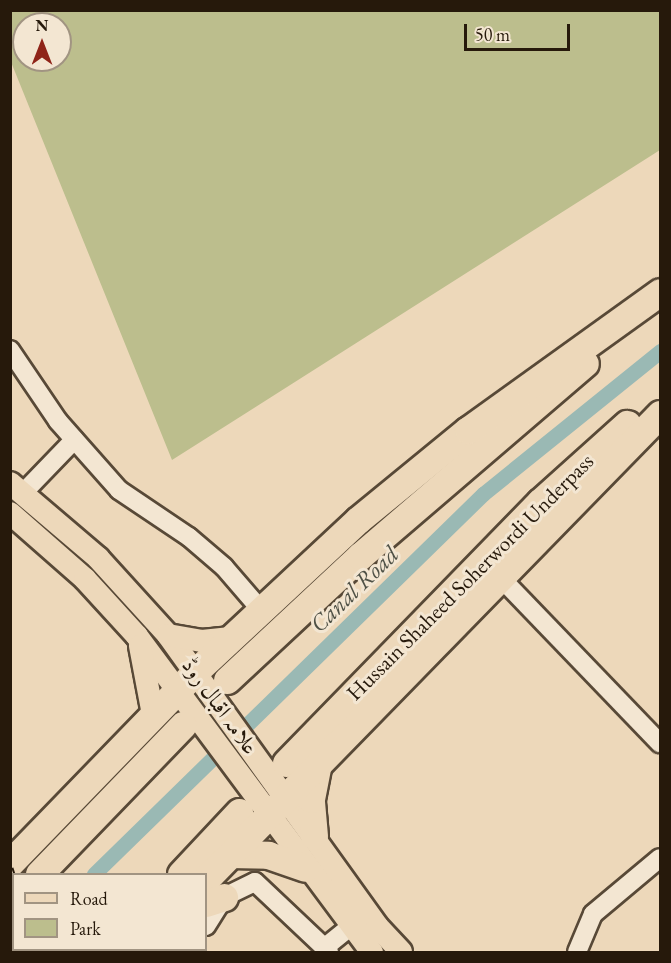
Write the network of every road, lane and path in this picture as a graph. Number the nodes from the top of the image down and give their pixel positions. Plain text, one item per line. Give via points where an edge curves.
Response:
1 (660, 292) edge
2 (660, 299) edge
3 (10, 350) edge
4 (660, 396) edge
5 (660, 414) edge
6 (74, 440) junction
7 (16, 488) edge
8 (10, 513) edge
9 (500, 577) junction
10 (261, 610) junction
11 (168, 635) junction
12 (137, 636) junction
13 (231, 638) junction
14 (187, 680) junction
15 (223, 693) junction
16 (153, 715) junction
17 (193, 725) junction
18 (660, 743) edge
19 (318, 762) junction
20 (286, 763) dead end
21 (275, 806) junction
22 (239, 812) dead end
23 (314, 836) junction
24 (230, 854) junction
25 (660, 858) edge
26 (10, 863) edge
27 (305, 868) junction
28 (40, 873) edge
29 (181, 873) edge
30 (212, 893) edge
31 (207, 920) edge
32 (350, 927) junction
33 (327, 950) edge
34 (372, 952) edge
35 (401, 952) edge
36 (577, 952) edge

1 - 10 highway via 468,430 358,520
2 - 15 highway via 360,556
3 - 6 street
4 - 20 highway, Hussain Shaheed Soherwordi Underpass via 540,502
5 - 9 highway
6 - 7 street
6 - 10 street via 118,490 189,537
7 - 11 main road, علامہ اقبال روڈ via 98,558
8 - 12 main road, علامہ اقبال روڈ via 92,585
9 - 18 street
9 - 19 highway
10 - 13 highway
11 - 13 main road via 202,641
11 - 14 main road, علامہ اقبال روڈ
12 - 14 main road, علامہ اقبال روڈ
12 - 16 main road
13 - 14 highway
14 - 15 main road, علامہ اقبال روڈ
14 - 16 highway
14 - 17 main road, علامہ اقبال روڈ
15 - 21 main road, علامہ اقبال روڈ via 256,756
16 - 26 highway
17 - 21 main road, علامہ اقبال روڈ via 239,777
17 - 28 highway
19 - 21 highway
19 - 23 highway via 311,799
21 - 23 main road, علامہ اقبال روڈ
21 - 24 highway
21 - 27 main road, علامہ اقبال روڈ
22 - 29 highway
23 - 35 main road, علامہ اقبال روڈ
24 - 27 highway via 268,855
24 - 30 highway
25 - 36 street via 593,914
27 - 32 main road, علامہ اقبال روڈ
30 - 31 street
30 - 33 street via 255,882
32 - 33 street
32 - 34 main road, علامہ اقبال روڈ

